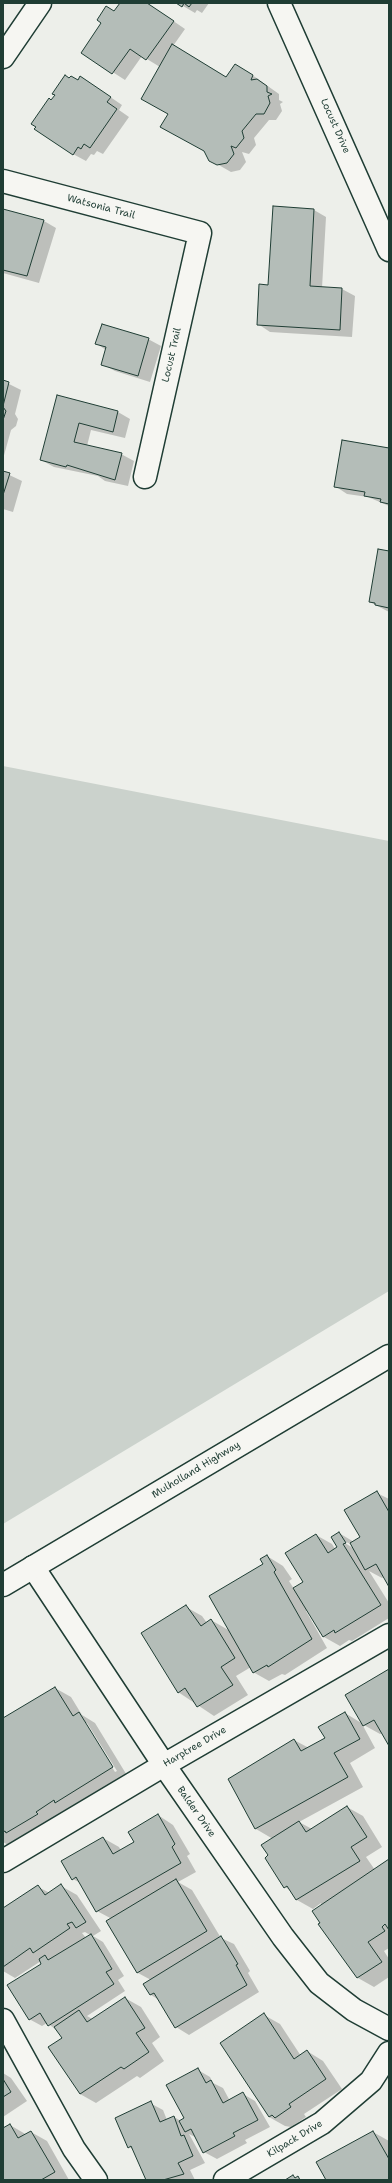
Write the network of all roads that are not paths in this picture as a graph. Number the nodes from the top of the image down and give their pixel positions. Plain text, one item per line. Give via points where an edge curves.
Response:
1 (40, 3) edge
2 (280, 3) edge
3 (3, 57) edge
4 (3, 181) edge
5 (200, 233) joint
6 (389, 250) edge
7 (145, 477) dead end
8 (389, 1356) edge
9 (33, 1567) junction
10 (3, 1584) edge
11 (389, 1636) edge
12 (164, 1765) junction
13 (3, 1861) edge
14 (3, 2020) edge
15 (389, 2028) edge
16 (389, 2053) edge
17 (96, 2180) edge
18 (225, 2180) edge

1 - 3 street
2 - 6 street, Locust Drive
4 - 5 street, Watsonia Trail
5 - 7 street, Locust Trail
8 - 9 street, Mulholland Highway
9 - 10 street, Mulholland Highway
9 - 12 street, Balder Drive
11 - 12 street, Harptree Drive
12 - 13 street, Harptree Drive
12 - 15 street, Balder Drive via 283,1937 319,1983 354,2010
14 - 17 street via 74,2149
16 - 18 street, Kilpack Drive via 371,2081 322,2123

